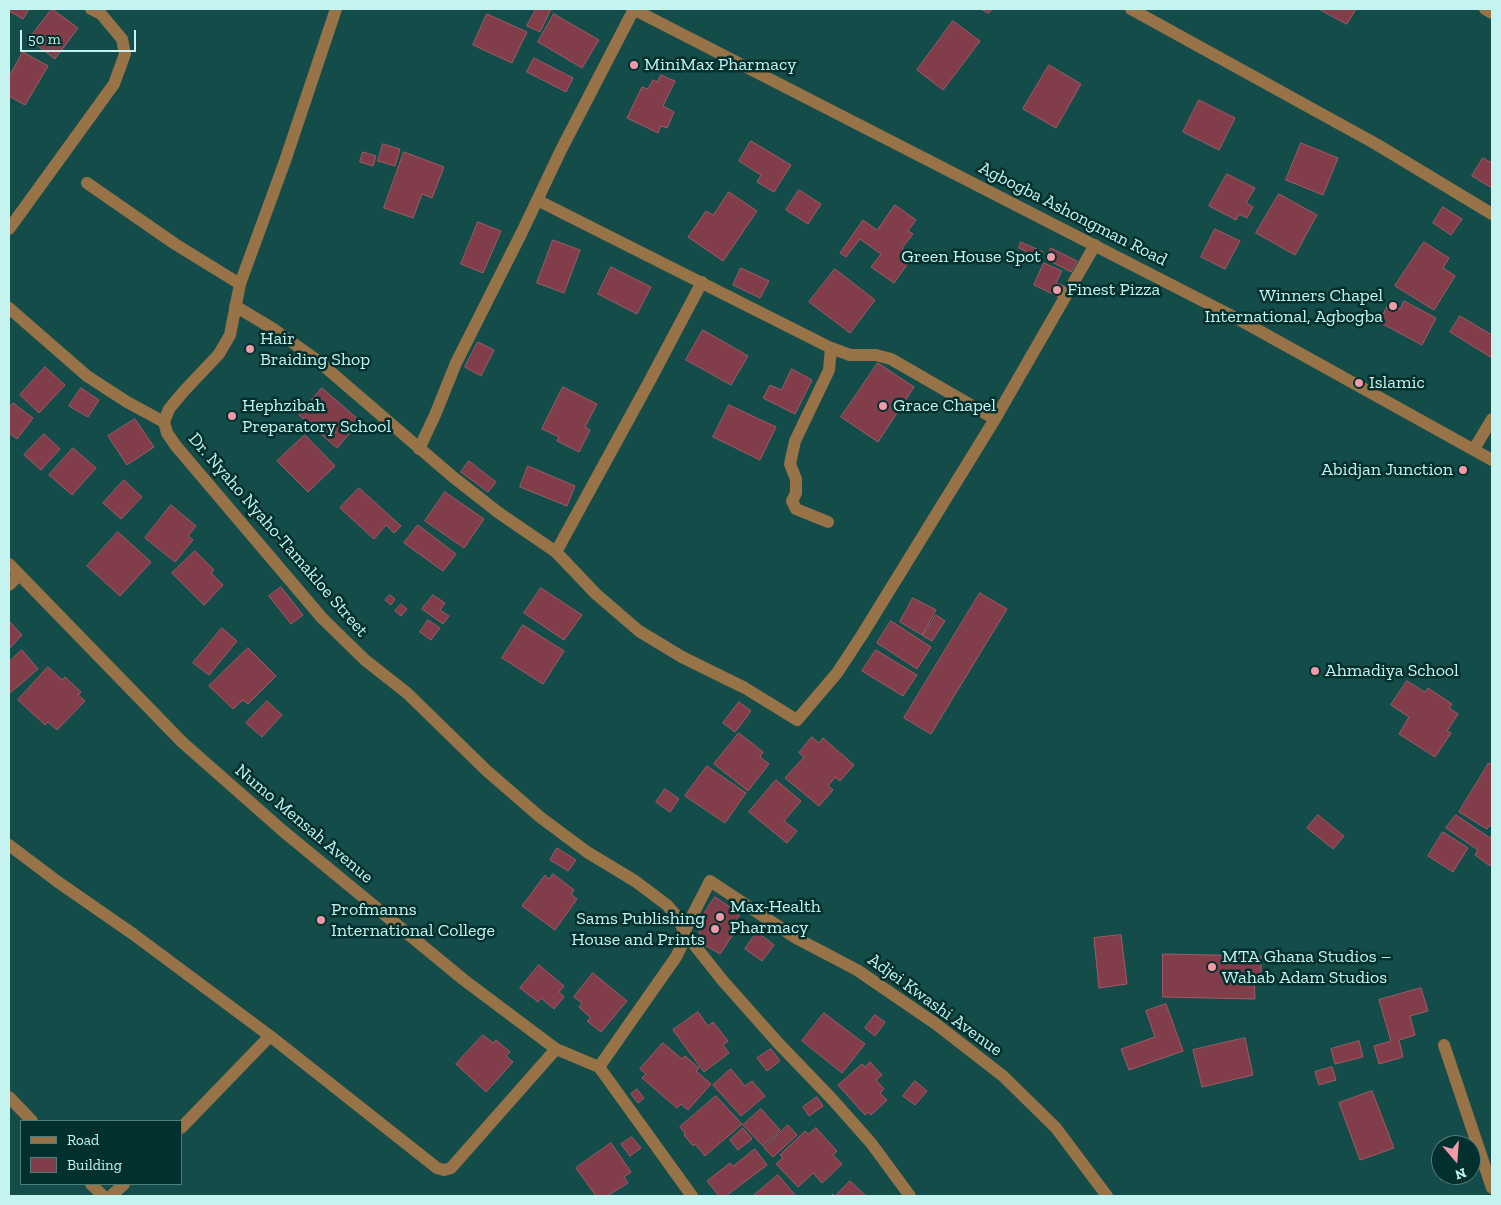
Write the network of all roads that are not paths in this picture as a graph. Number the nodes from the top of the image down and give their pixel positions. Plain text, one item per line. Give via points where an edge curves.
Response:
1 (91, 9) edge
2 (336, 9) edge
3 (634, 9) edge
4 (1131, 9) edge
5 (1485, 9) edge
6 (1492, 13) edge
7 (87, 183) dead end
8 (538, 200) junction
9 (1492, 214) edge
10 (9, 229) edge
11 (1095, 245) junction
12 (702, 282) junction
13 (240, 284) junction
14 (235, 306) junction
15 (9, 308) edge
16 (830, 348) junction
17 (995, 419) junction
18 (1492, 419) edge
19 (164, 422) junction
20 (419, 449) junction
21 (1474, 449) junction
22 (1492, 460) edge
23 (828, 522) dead end
24 (556, 552) junction
25 (9, 564) edge
26 (19, 575) junction
27 (9, 585) edge
28 (9, 845) edge
29 (684, 932) junction
30 (270, 1036) junction
31 (1444, 1045) dead end
32 (556, 1049) junction
33 (599, 1067) junction
34 (9, 1097) edge
35 (31, 1120) edge
36 (182, 1127) edge
37 (92, 1185) edge
38 (123, 1185) edge
39 (1492, 1188) edge
40 (103, 1196) edge
41 (112, 1196) edge
42 (692, 1196) edge
43 (910, 1196) edge
44 (1107, 1196) edge

1 - 10 street via 101,14 122,39 126,54 114,84
2 - 13 street
3 - 8 street
3 - 11 street, Agbogba Ashongman Road
4 - 9 street via 1376,144
5 - 6 street
7 - 13 street
8 - 12 street
8 - 20 street via 456,363
11 - 17 street
11 - 21 street, Agbogba Ashongman Road via 1238,319
12 - 16 street
12 - 24 street
13 - 14 street
14 - 19 street via 230,335 219,354 169,409
14 - 20 street via 318,361
15 - 19 street via 87,376
16 - 17 street via 850,355 876,354 891,359
16 - 23 street via 829,370 795,441 790,464 796,478 793,505
17 - 24 street via 837,673 798,720 639,631 596,594
18 - 21 street
19 - 29 street, Dr. Nyaho Nyaho-Tamakloe Street via 176,446 328,624 540,817 667,906
20 - 24 street
21 - 22 street, Agbogba Ashongman Road
25 - 26 street, Numo Mensah Avenue
26 - 27 street
26 - 32 street, Numo Mensah Avenue via 182,742 268,818 464,980
28 - 30 street
29 - 33 street via 676,957
29 - 43 street, Dr. Nyaho Nyaho-Tamakloe Street via 723,981 871,1143
29 - 44 street, Adjei Kwashi Avenue via 710,881 796,938 857,970 936,1024 1003,1076 1056,1128
30 - 32 street via 437,1168 444,1170 451,1168
30 - 36 street
31 - 39 street
32 - 33 street, Numo Mensah Avenue
33 - 42 street
34 - 35 street
37 - 40 street
38 - 41 street

